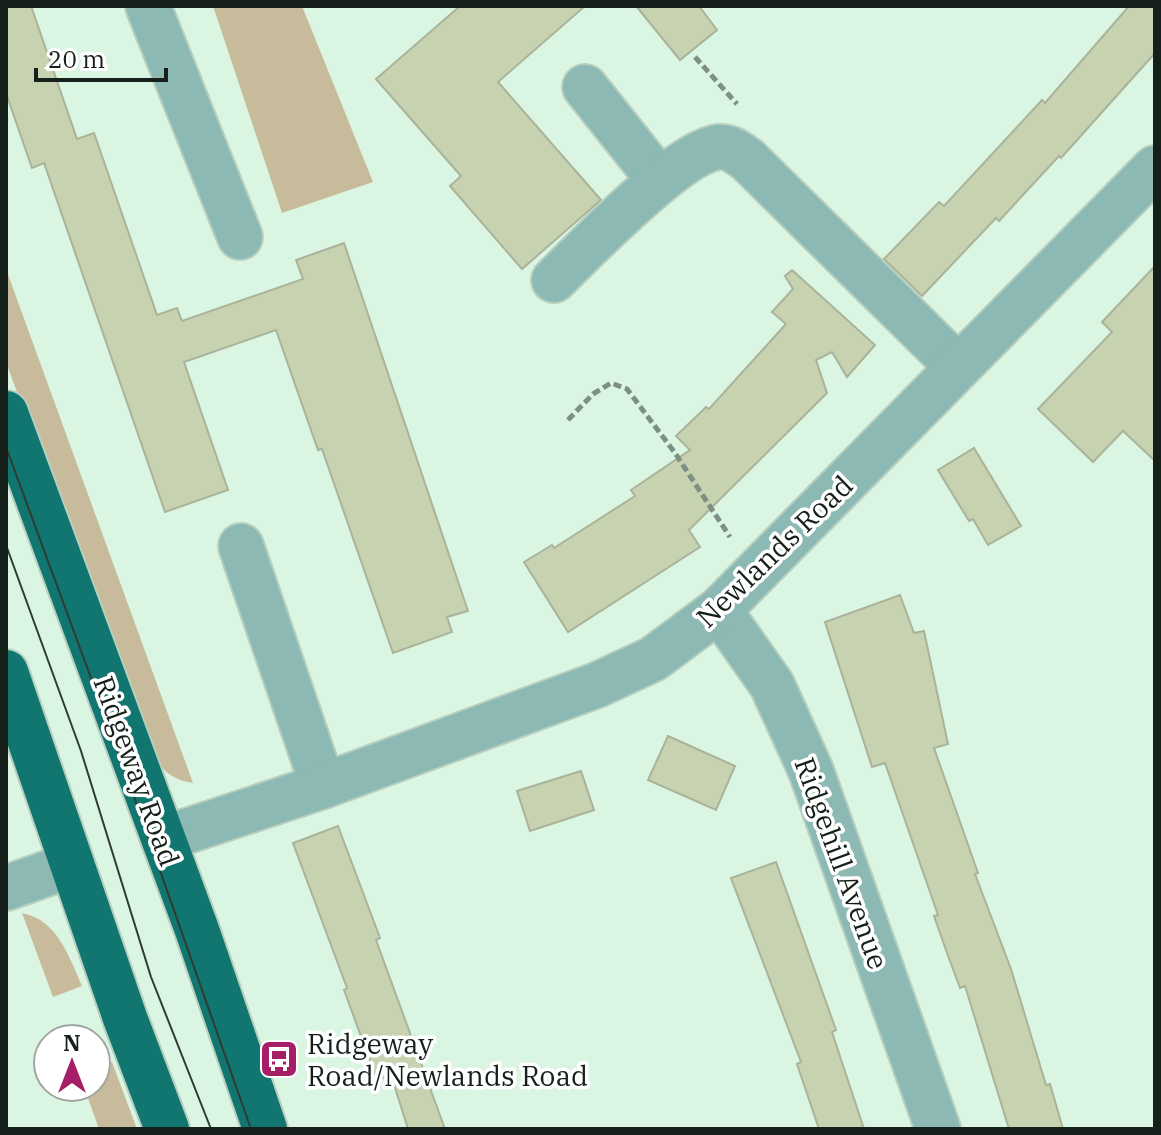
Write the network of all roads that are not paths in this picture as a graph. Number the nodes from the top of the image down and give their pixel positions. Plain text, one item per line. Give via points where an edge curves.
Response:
1 (148, 6) edge
2 (585, 87) dead end
3 (1155, 168) edge
4 (660, 181) junction
5 (240, 237) dead end
6 (554, 280) dead end
7 (958, 367) junction
8 (6, 413) edge
9 (241, 546) dead end
10 (719, 610) junction
11 (6, 672) edge
12 (323, 786) junction
13 (163, 839) junction
14 (71, 865) junction
15 (6, 888) edge
16 (167, 1129) edge
17 (265, 1129) edge
18 (938, 1129) edge

1 - 5 street
2 - 4 street
3 - 7 street, Newlands Road
4 - 6 street
4 - 7 street via 688,159 729,147
7 - 10 street, Newlands Road
8 - 13 highway, Ridgeway Road
9 - 12 street
10 - 12 street, Newlands Road via 653,659 597,685
10 - 18 street, Ridgehill Avenue via 772,685 811,771
11 - 14 highway
12 - 13 street, Newlands Road
13 - 17 highway, Ridgeway Road
14 - 15 street
14 - 16 highway

